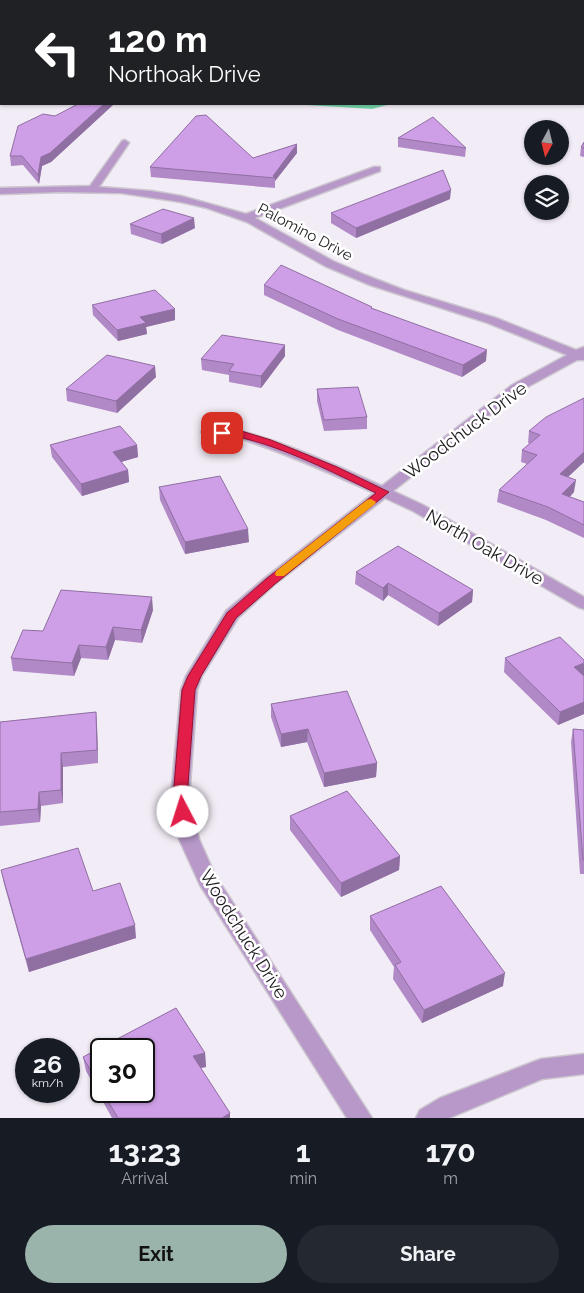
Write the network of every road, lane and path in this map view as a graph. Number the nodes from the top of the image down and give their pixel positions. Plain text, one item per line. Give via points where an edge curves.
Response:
1 (125, 142) dead end
2 (377, 169) dead end
3 (93, 188) junction
4 (0, 191) edge
5 (246, 218) junction
6 (581, 355) edge
7 (208, 432) dead end
8 (384, 492) junction
9 (584, 604) edge
10 (584, 1064) edge
11 (360, 1118) edge
12 (428, 1118) edge

1 - 3 street
2 - 5 street
3 - 4 street, Palomino Drive
3 - 5 street, Palomino Drive via 186,200
5 - 6 street, Palomino Drive via 325,261 375,283 501,323
6 - 8 street, Woodchuck Drive via 516,388
7 - 8 street, North Oak Drive via 238,433 268,442
8 - 9 street, North Oak Drive via 418,508
8 - 11 street, Woodchuck Drive via 232,616 188,690 180,798 190,839 207,879
10 - 12 street via 541,1069 448,1106

